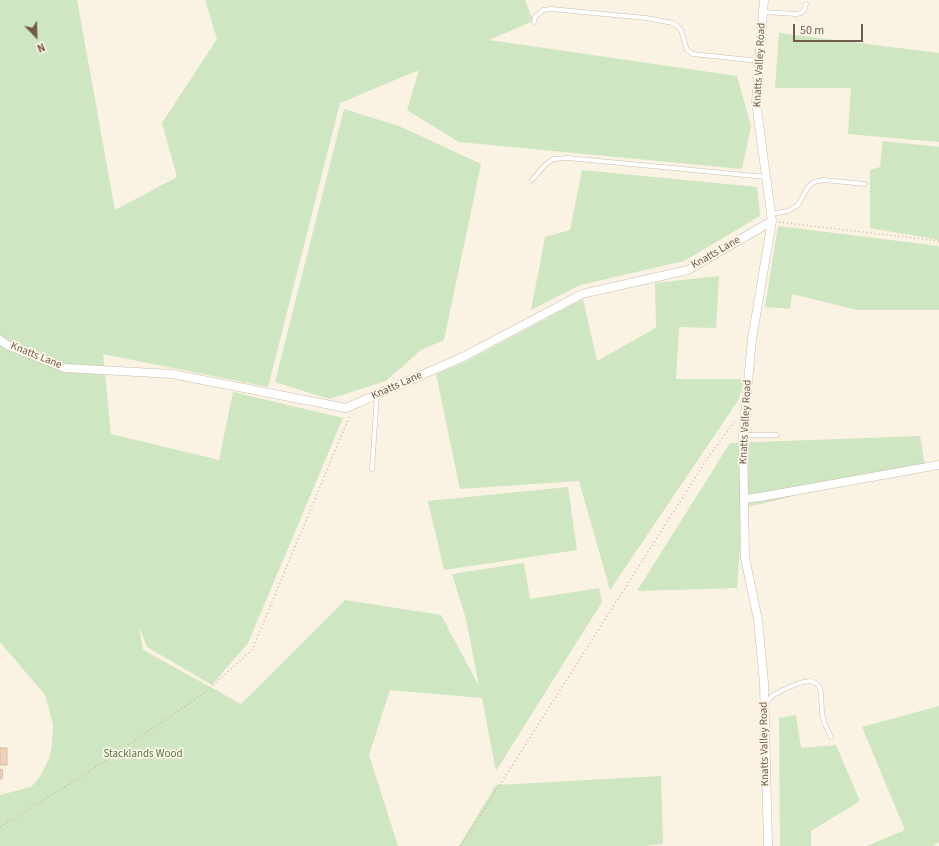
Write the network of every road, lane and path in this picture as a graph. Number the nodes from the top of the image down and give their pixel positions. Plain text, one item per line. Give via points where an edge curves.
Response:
1 (764, 0) edge
2 (806, 4) dead end
3 (763, 12) junction
4 (534, 22) dead end
5 (759, 61) junction
6 (766, 176) junction
7 (532, 180) dead end
8 (864, 184) dead end
9 (771, 218) junction
10 (939, 241) edge
11 (0, 340) edge
12 (377, 395) junction
13 (355, 404) junction
14 (736, 419) dead end
15 (743, 435) junction
16 (777, 435) dead end
17 (939, 465) edge
18 (372, 469) dead end
19 (744, 499) junction
20 (764, 704) junction
21 (831, 737) dead end
22 (0, 827) edge
23 (461, 846) edge
24 (768, 846) edge

1 - 3 street, Knatts Valley Road
2 - 3 lane via 804,10 796,14
3 - 5 street, Knatts Valley Road
4 - 5 lane via 535,17 543,10 551,9 646,18 676,25 681,30 687,50 693,54
5 - 6 street, Knatts Valley Road via 756,102
6 - 7 lane via 568,158 553,159
6 - 9 street, Knatts Valley Road
8 - 9 lane via 824,180 814,182 808,187 798,205
9 - 10 path
9 - 12 street, Knatts Lane via 688,270 582,294 463,357
9 - 15 street, Knatts Valley Road via 752,339
11 - 13 street, Knatts Lane via 65,368 172,374 346,408
12 - 13 street, Knatts Lane
12 - 18 lane
13 - 22 path via 252,650 203,694 84,776
14 - 23 path via 709,456
15 - 16 lane
15 - 19 street, Knatts Valley Road
17 - 19 street
19 - 20 street, Knatts Valley Road via 745,558 758,620
20 - 21 lane via 772,696 799,683 816,683 820,688 824,722
20 - 24 street, Knatts Valley Road

